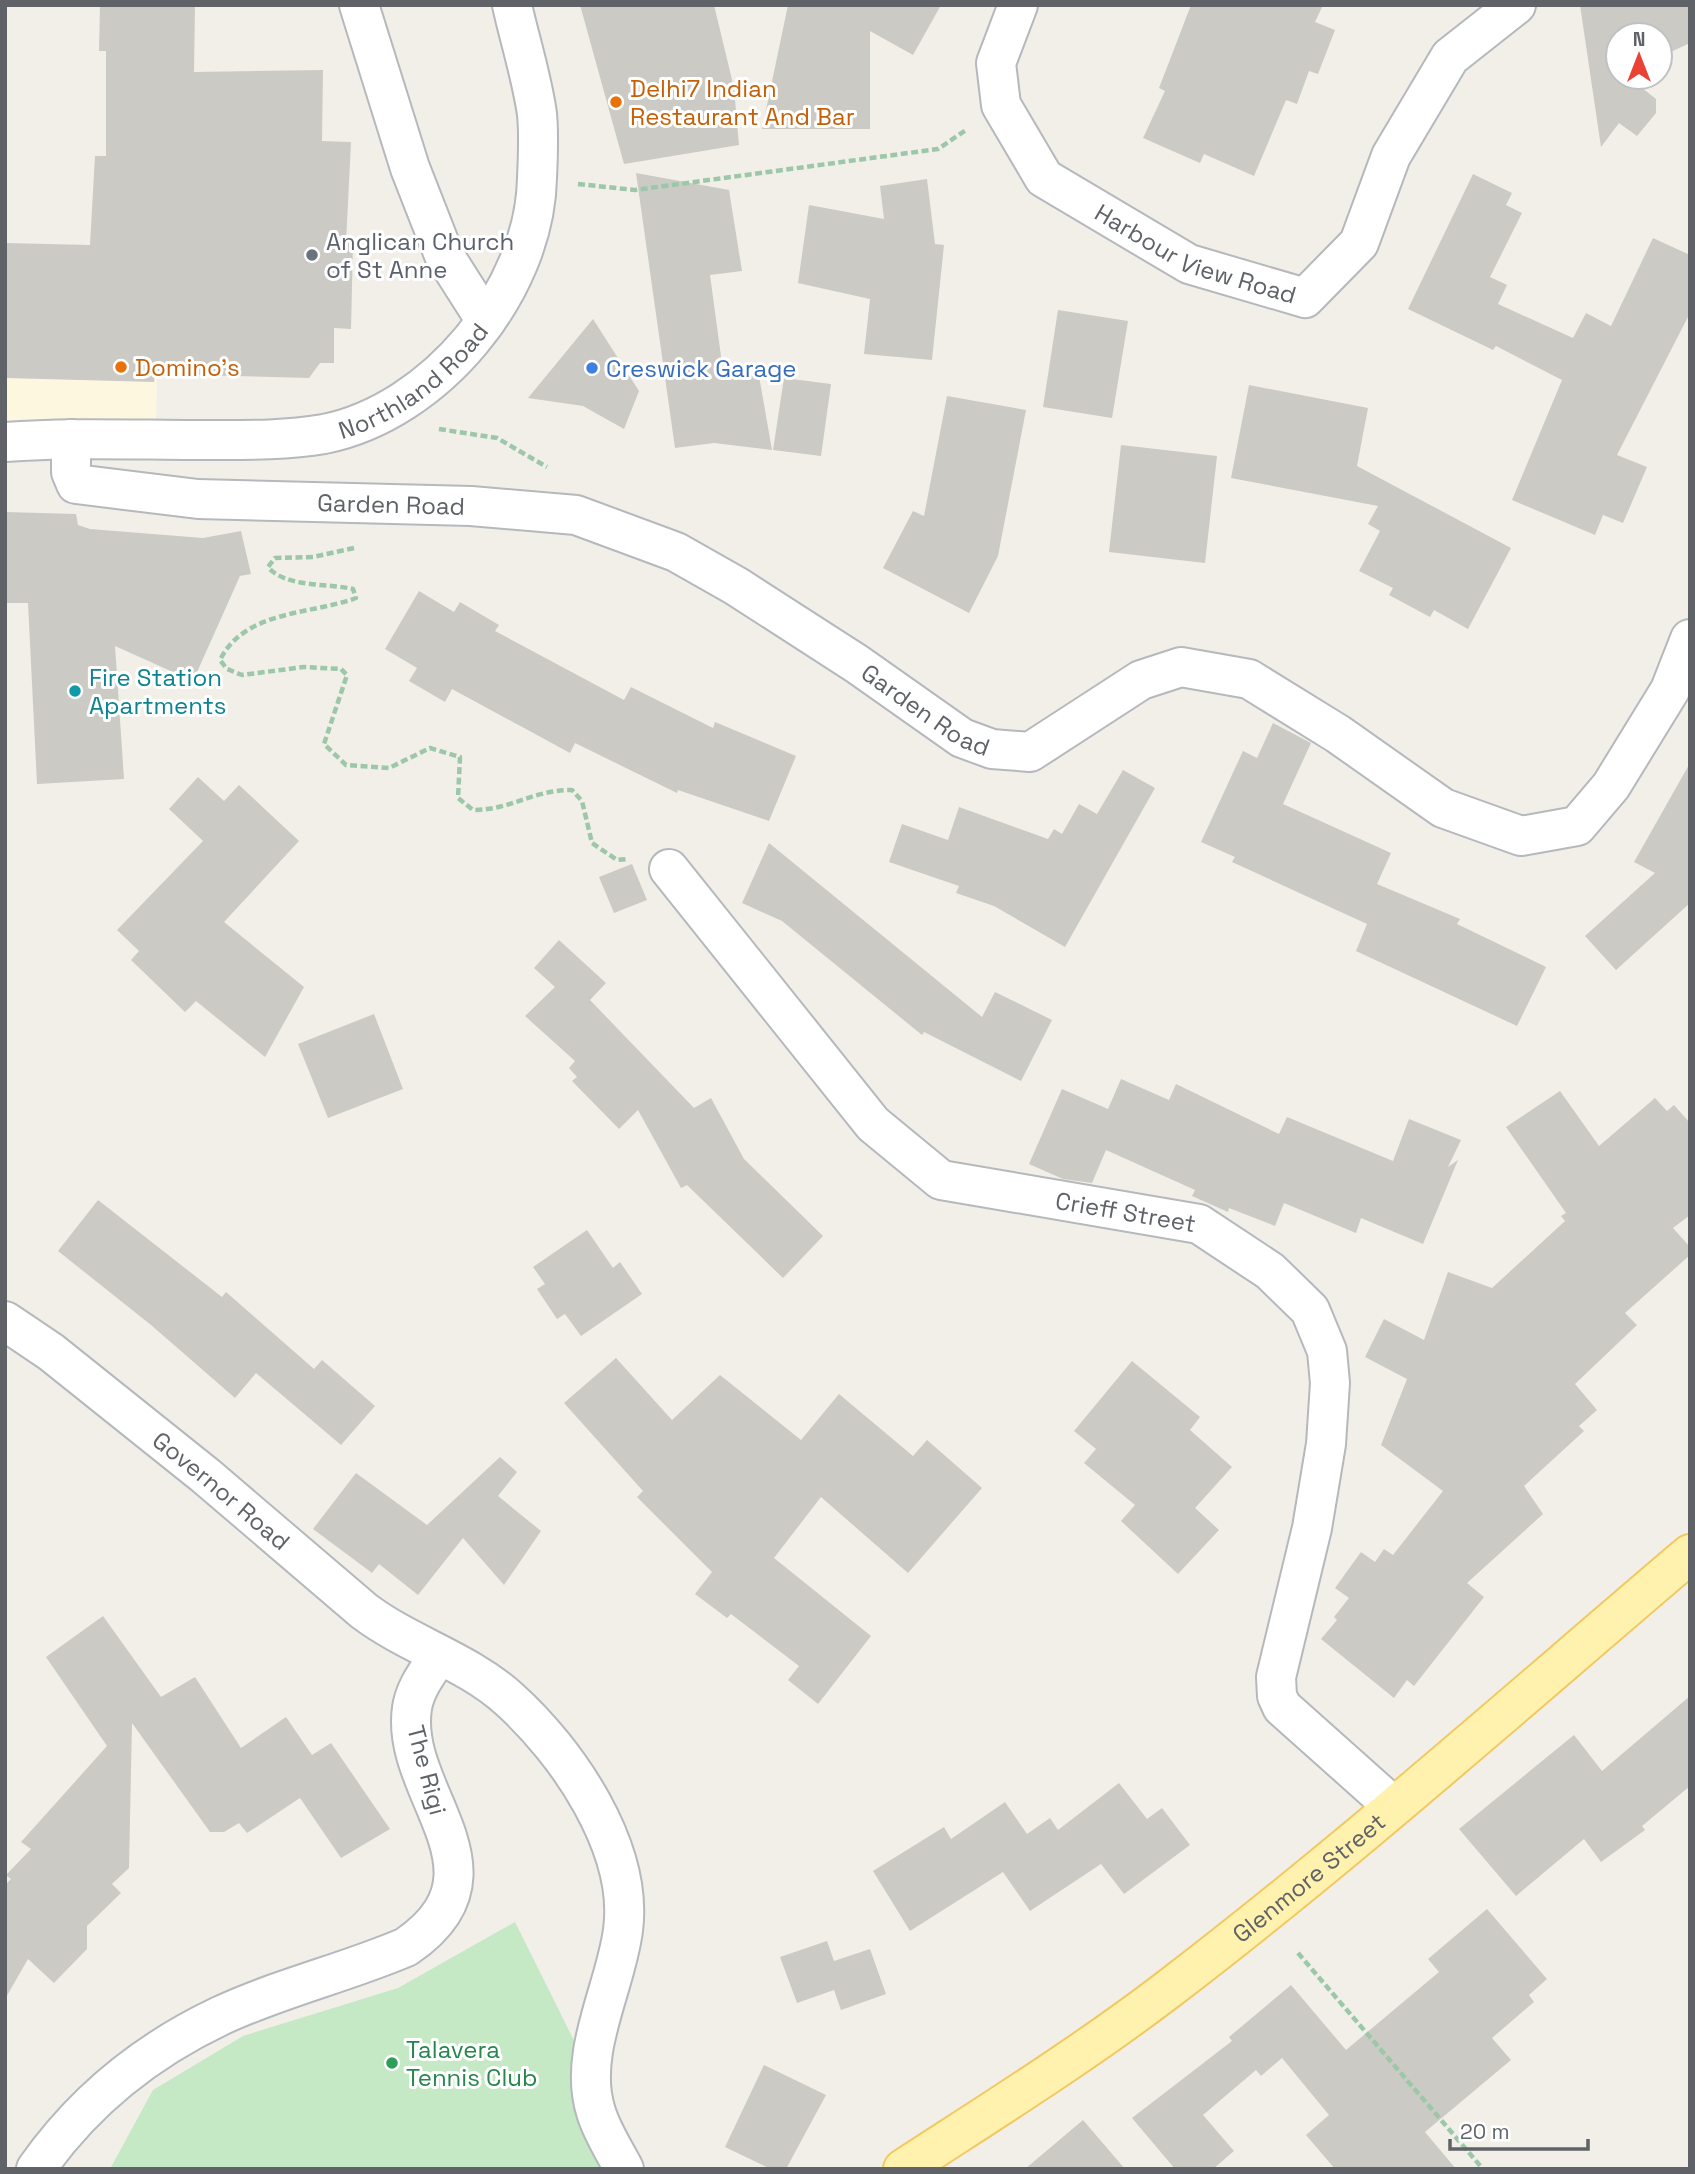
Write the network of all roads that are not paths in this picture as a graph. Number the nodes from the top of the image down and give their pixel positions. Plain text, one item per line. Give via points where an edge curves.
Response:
1 (359, 5) edge
2 (512, 5) edge
3 (1018, 5) edge
4 (1517, 5) edge
5 (486, 321) junction
6 (71, 439) junction
7 (5, 442) edge
8 (1690, 639) edge
9 (669, 869) road end
10 (5, 1321) edge
11 (1690, 1554) edge
12 (439, 1655) junction
13 (1392, 1806) junction
14 (36, 2169) edge
15 (624, 2169) edge
16 (903, 2169) edge

1 - 5 street via 410,168 444,255
2 - 5 street, Northland Road via 537,115 537,180 528,235
3 - 4 street, Harbour View Road via 996,63 1001,105 1044,178 1189,264 1305,298 1359,243 1391,156 1450,57
5 - 6 street, Northland Road via 428,384 373,417 326,433 271,440
6 - 7 street, Northland Road
6 - 8 street, Garden Road via 71,472 76,484 198,499 471,506 576,514 676,552 857,664 961,738 992,749 1030,752 1142,680 1181,667 1249,680 1338,734 1443,808 1521,836 1577,826 1611,786 1670,690
9 - 13 street, Crieff Street via 873,1124 941,1180 1199,1224 1270,1271 1310,1310 1327,1351 1326,1444 1312,1528 1276,1677 1277,1696 1292,1719
10 - 12 street, Governor Road via 51,1352 206,1476 383,1626
11 - 13 main road, Glenmore Street
12 - 14 street, The Rigi via 418,1689 412,1722 453,1869 445,1909 430,1931 406,1947 222,2016 167,2044 124,2074 83,2113
12 - 15 street via 486,1680 537,1730 591,1799 609,1843 625,1898 624,1927 598,2029 591,2083 595,2110
13 - 16 main road, Glenmore Street via 1165,1992

